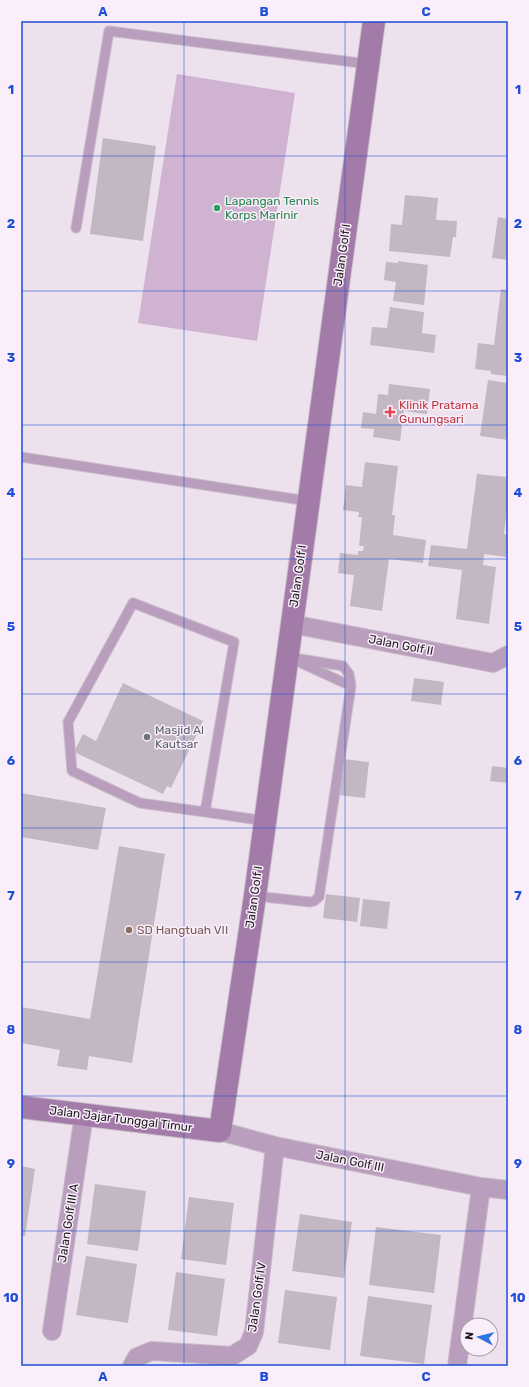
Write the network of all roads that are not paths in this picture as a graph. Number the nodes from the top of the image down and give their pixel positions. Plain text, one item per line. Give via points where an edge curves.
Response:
1 (374, 21) edge
2 (368, 64) junction
3 (76, 228) dead end
4 (21, 457) edge
5 (309, 501) junction
6 (292, 624) junction
7 (508, 655) edge
8 (288, 657) junction
9 (351, 686) junction
10 (206, 812) junction
11 (265, 820) junction
12 (255, 896) junction
13 (21, 1107) edge
14 (84, 1114) junction
15 (220, 1131) junction
16 (275, 1146) junction
17 (481, 1187) junction
18 (508, 1190) edge
19 (52, 1331) dead end
20 (132, 1366) edge
21 (457, 1366) edge

1 - 2 main road, Jalan Golf I
2 - 3 lane via 108,31
2 - 5 main road, Jalan Golf I
4 - 5 lane
5 - 6 main road, Jalan Golf I
6 - 7 street, Jalan Golf II via 493,663
6 - 8 main road, Jalan Golf I
8 - 9 lane
8 - 9 lane via 343,666 349,674
8 - 11 main road, Jalan Golf I
9 - 12 lane via 319,897 310,902
10 - 10 lane via 140,803 72,771 68,722 133,602 234,642
10 - 11 lane
11 - 12 main road, Jalan Golf I
12 - 15 main road, Jalan Golf I
13 - 14 main road, Jalan Jajar Tunggal Timur
14 - 15 main road, Jalan Jajar Tunggal Timur
14 - 19 street, Jalan Golf III A
15 - 16 street, Jalan Golf III
16 - 17 street, Jalan Golf III
16 - 20 street, Jalan Golf IV via 254,1332 248,1346 232,1356 152,1351 137,1356
17 - 18 street, Jalan Golf III
17 - 21 street

